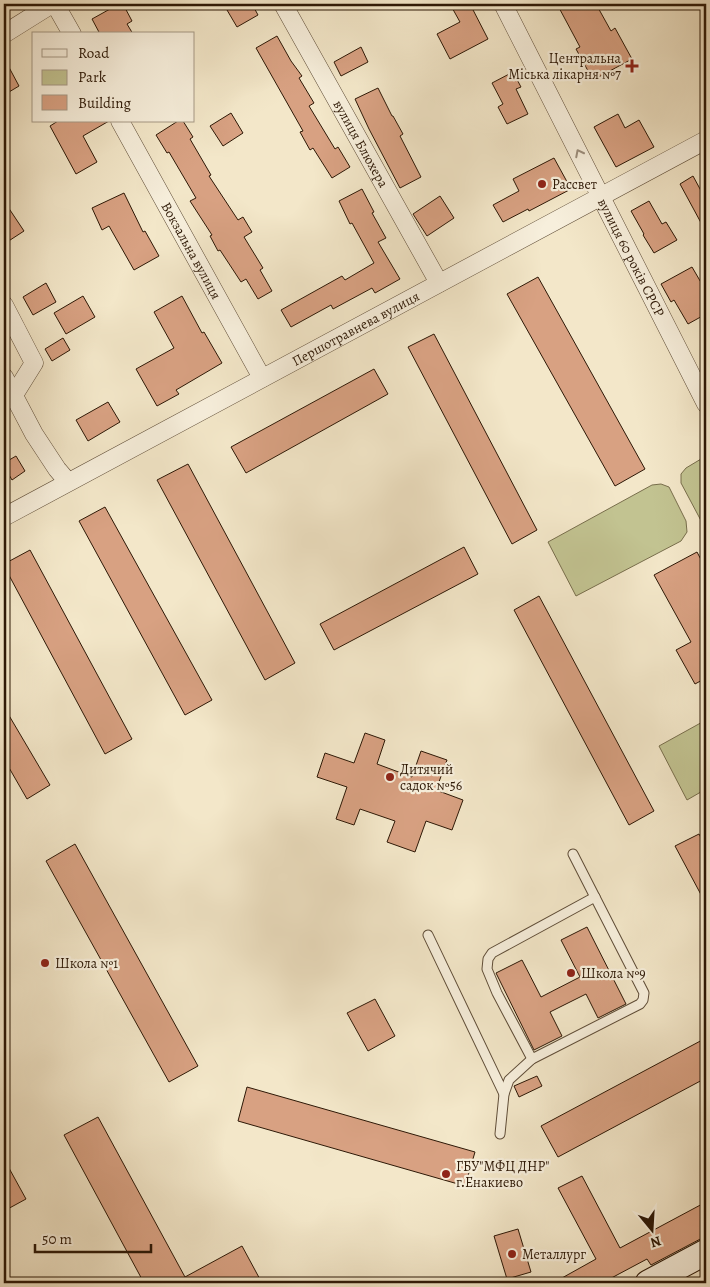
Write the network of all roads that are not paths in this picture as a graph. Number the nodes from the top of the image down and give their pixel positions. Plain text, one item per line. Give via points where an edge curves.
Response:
1 (54, 4) edge
2 (283, 4) edge
3 (503, 4) edge
4 (71, 32) edge
5 (4, 34) edge
6 (121, 122) edge
7 (706, 140) edge
8 (601, 196) junction
9 (439, 283) junction
10 (4, 305) edge
11 (4, 377) edge
12 (262, 378) junction
13 (14, 395) junction
14 (706, 404) edge
15 (68, 482) junction
16 (4, 517) edge
17 (572, 854) dead end
18 (595, 897) junction
19 (428, 934) dead end
20 (532, 1059) junction
21 (504, 1094) junction
22 (500, 1134) dead end
23 (706, 1252) edge
24 (648, 1283) edge

1 - 4 street
1 - 5 street
2 - 9 street, вулиця Блюхера
8 -> 3 street, вулиця 60 років СРСР
6 - 12 street, Вокзальна вулиця
7 - 8 street, Першотравнева вулиця
8 - 9 street, Першотравнева вулиця
8 - 14 street, вулиця 60 років СРСР
9 - 12 street, Першотравнева вулиця
10 - 13 street via 34,363
11 - 13 street
12 - 15 street, Першотравнева вулиця
13 - 15 street via 34,434
15 - 16 street, Першотравнева вулиця
17 - 18 lane
18 - 20 lane via 492,953 488,959 487,969 497,993
18 - 20 lane via 644,994 643,1000
19 - 21 lane
20 - 21 lane via 509,1080
21 - 22 lane
23 - 24 street

